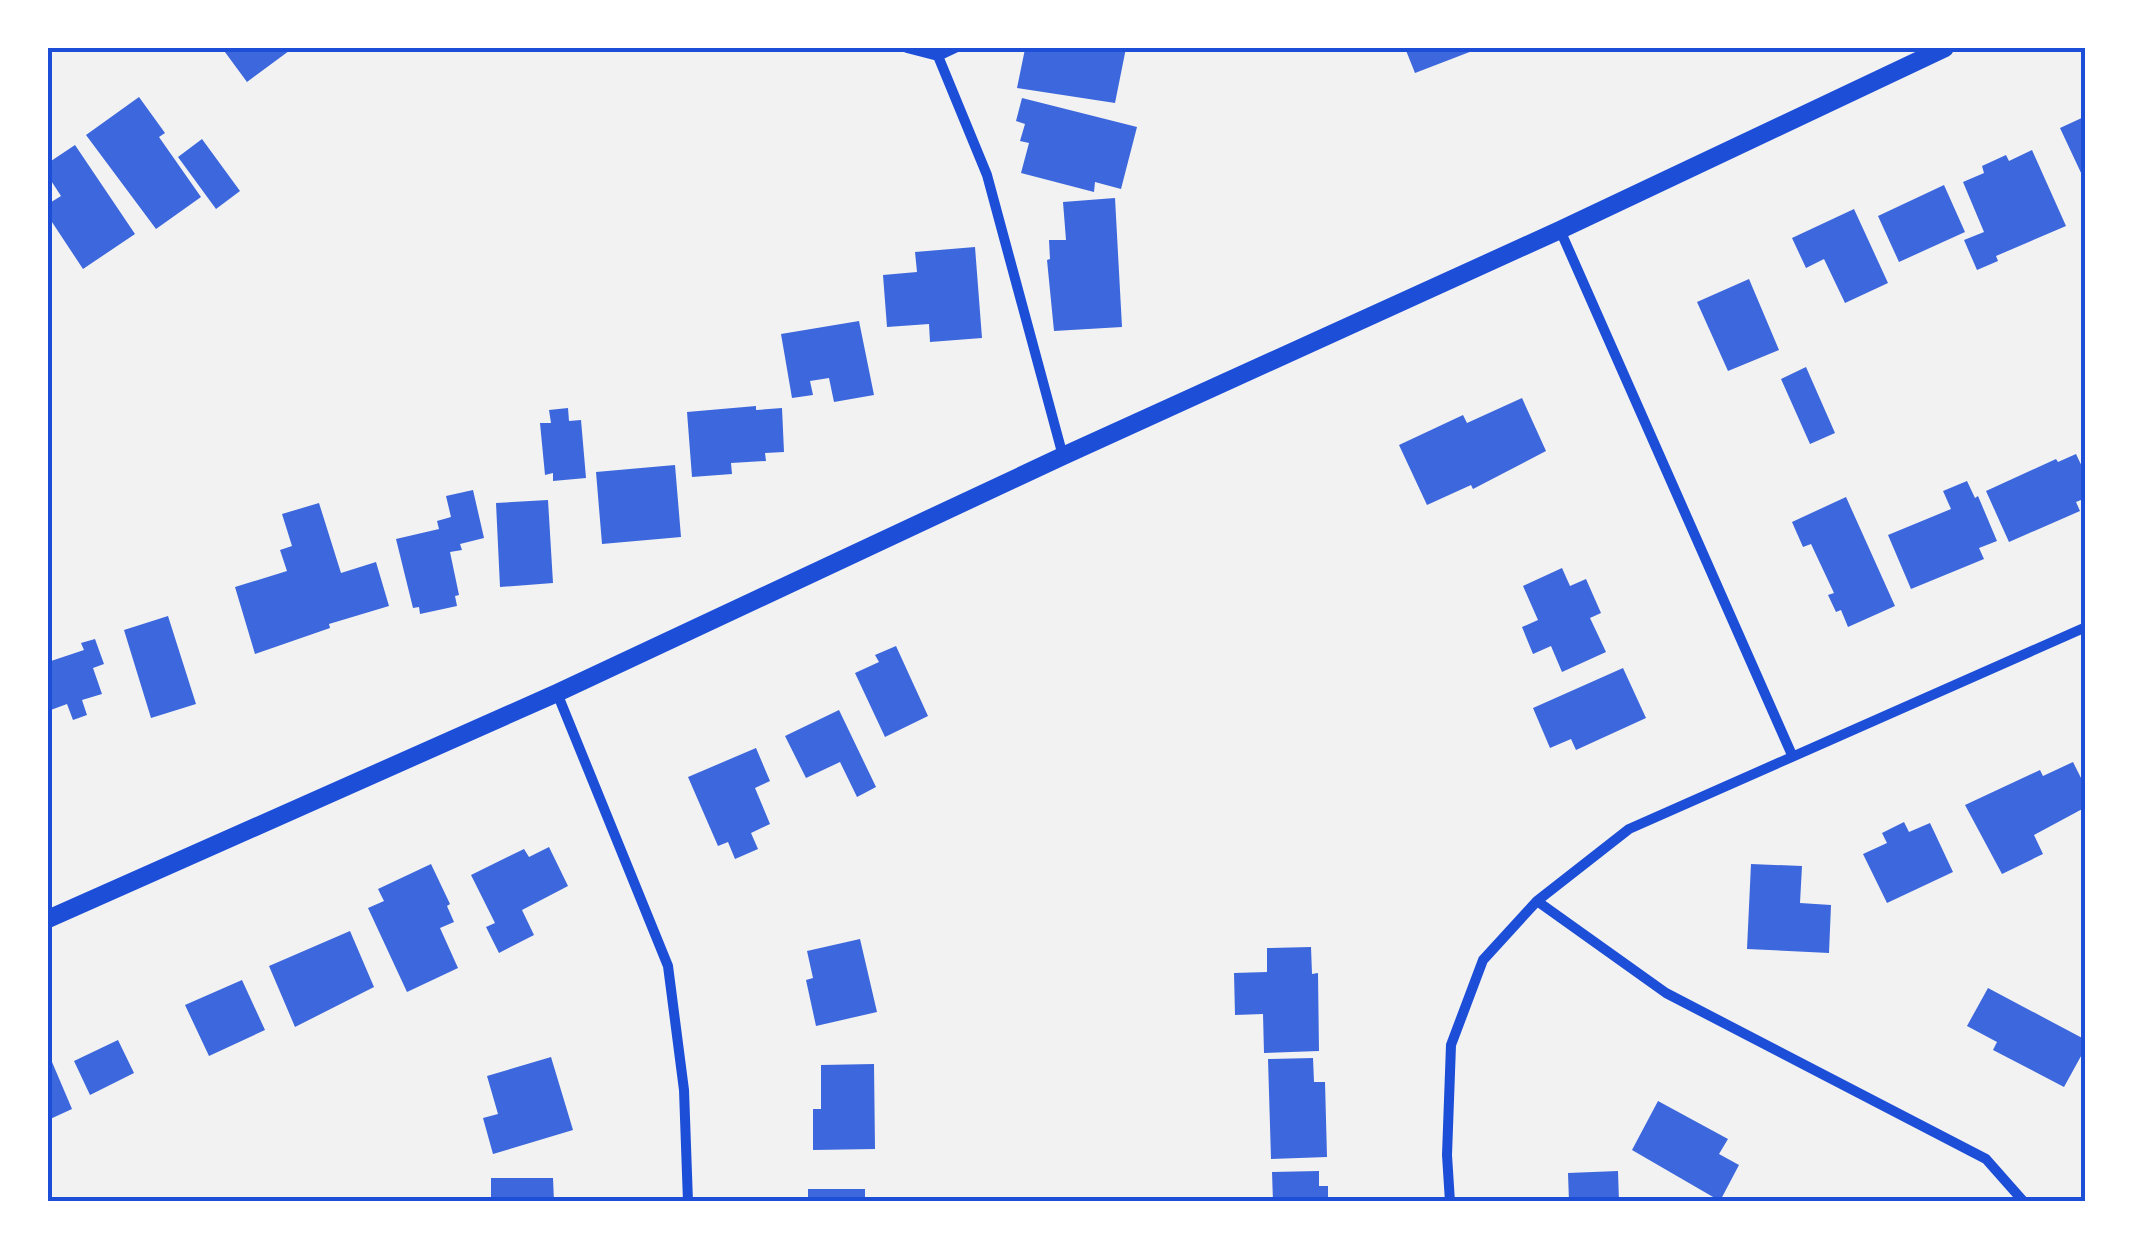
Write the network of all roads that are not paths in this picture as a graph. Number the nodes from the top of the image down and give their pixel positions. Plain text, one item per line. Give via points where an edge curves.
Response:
1 (906, 48) edge
2 (955, 48) edge
3 (1945, 48) edge
4 (938, 56) junction
5 (1560, 230) junction
6 (1063, 456) junction
7 (2086, 627) edge
8 (557, 693) junction
9 (1792, 755) junction
10 (1537, 900) junction
11 (48, 920) edge
12 (688, 1202) edge
13 (1450, 1202) edge
14 (2024, 1202) edge

1 - 4 street
2 - 4 street
3 - 5 street
4 - 6 street via 986,174
5 - 6 street
5 - 9 street
6 - 8 street
7 - 9 street
8 - 11 street
8 - 12 street via 668,966 684,1090
9 - 10 street via 1629,830
10 - 13 street via 1483,960 1451,1045
10 - 14 street via 1666,993 1986,1159

